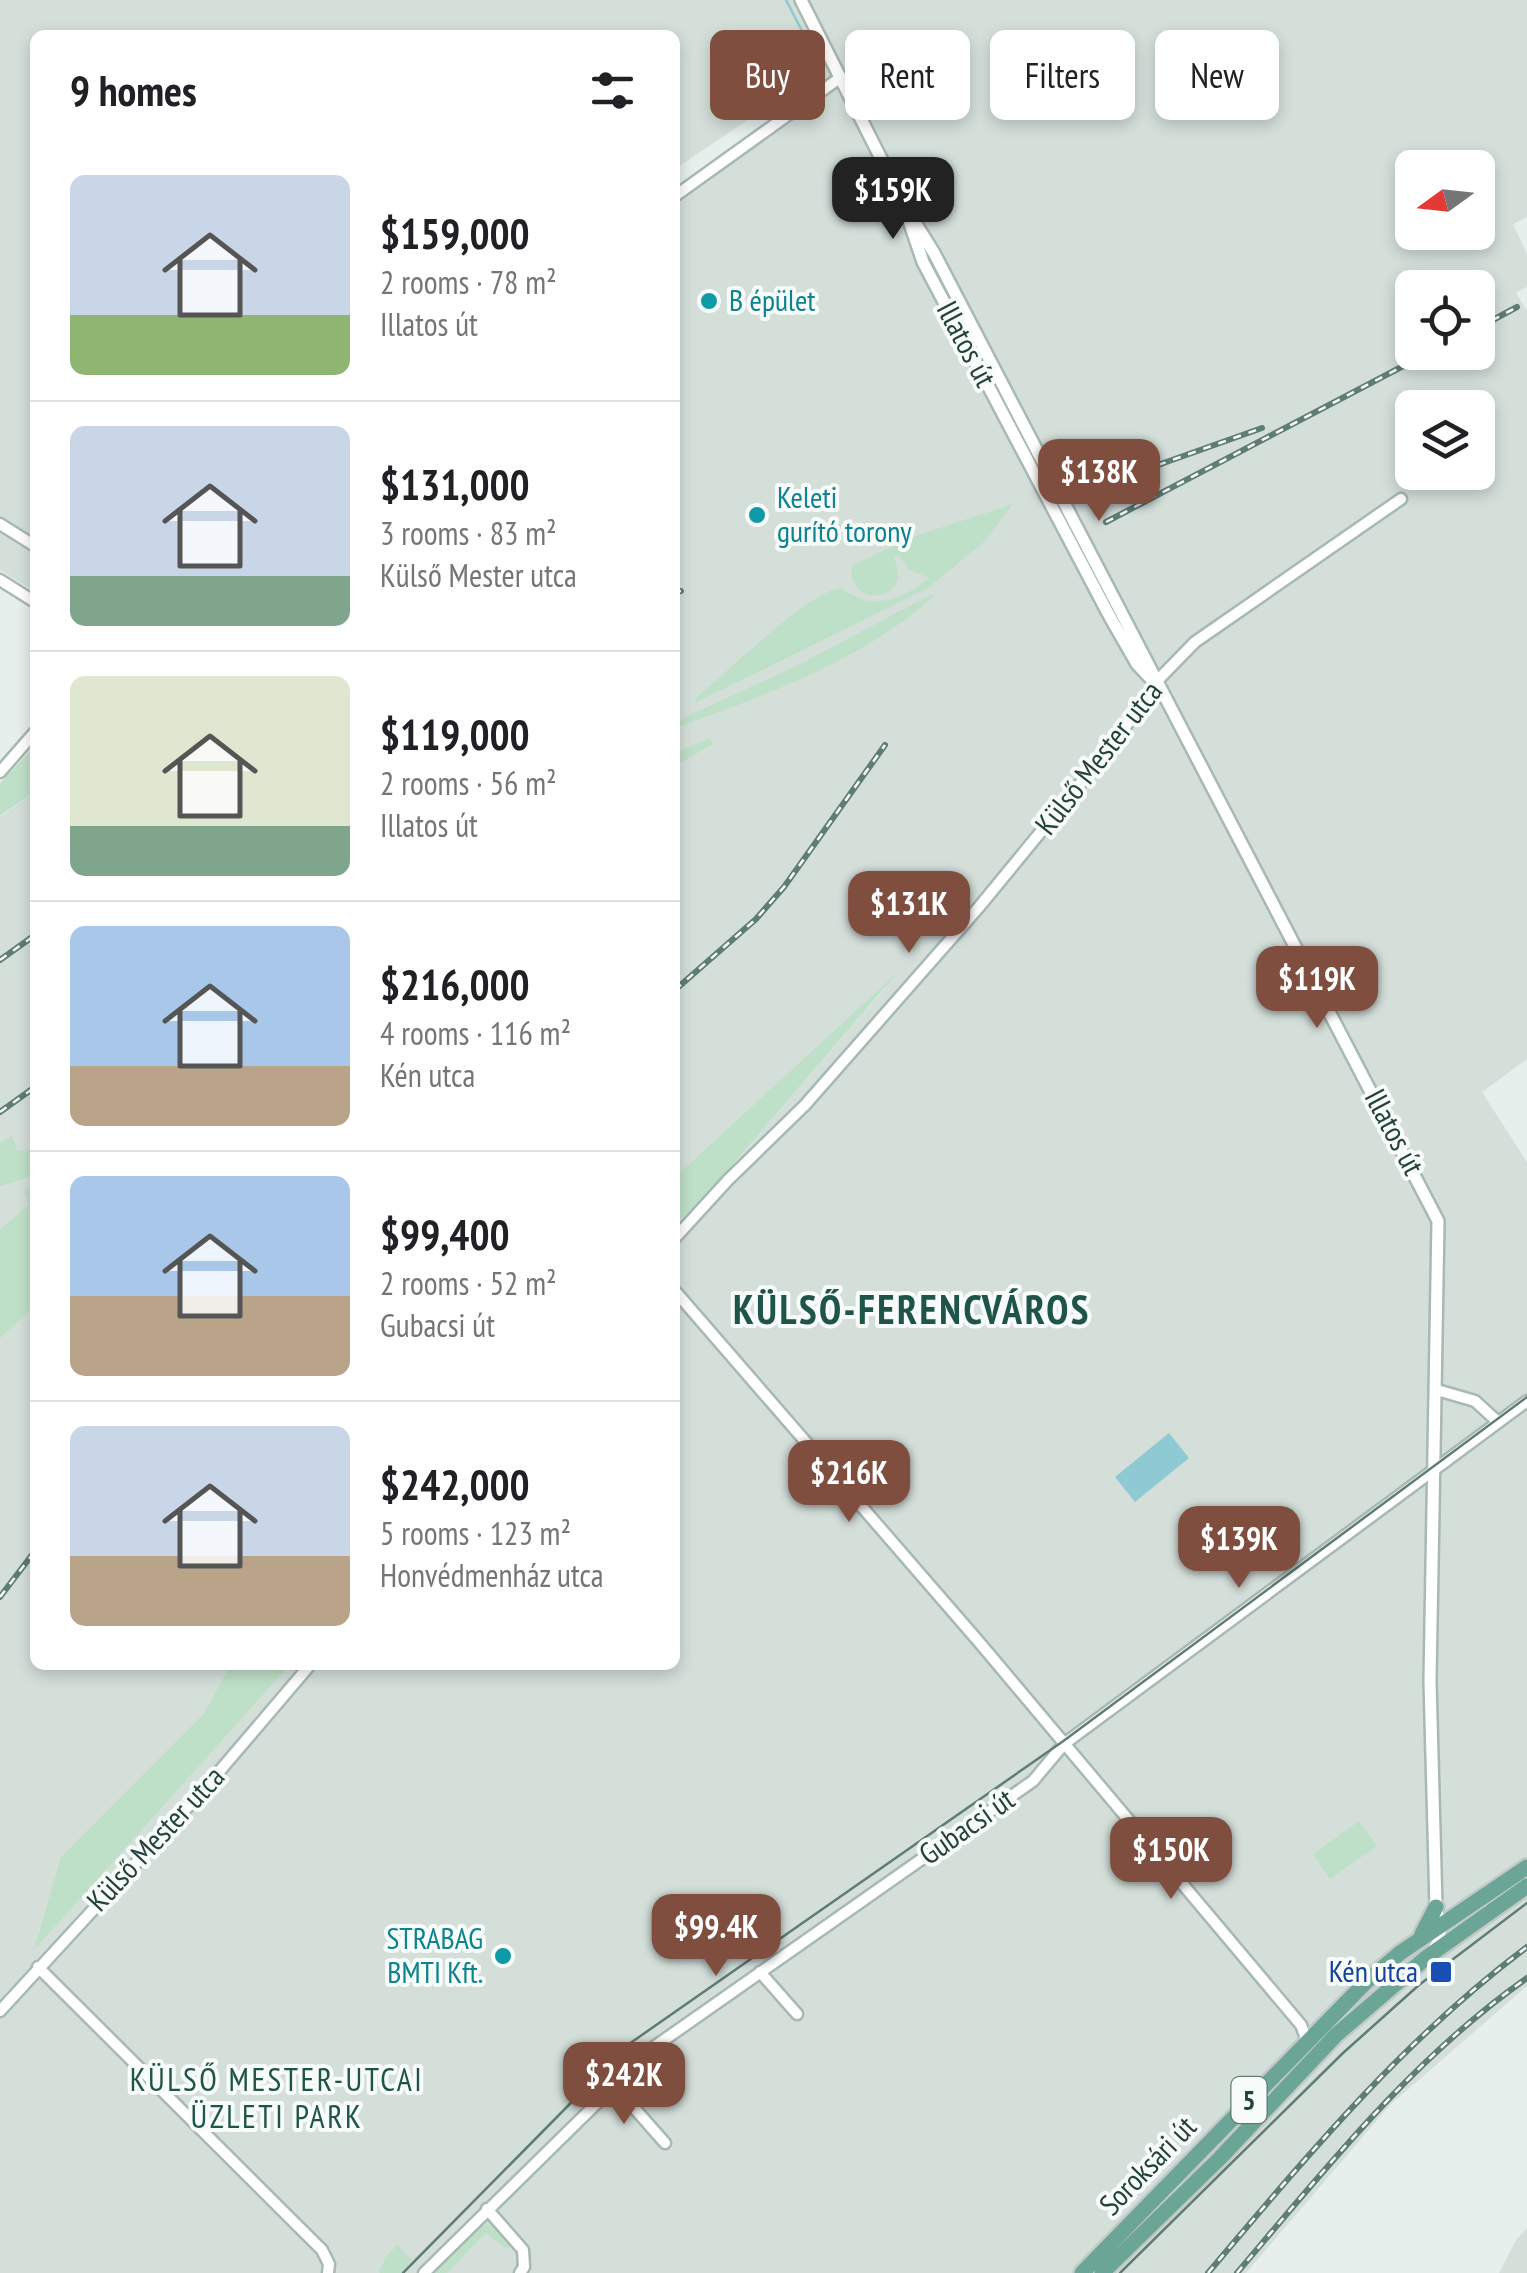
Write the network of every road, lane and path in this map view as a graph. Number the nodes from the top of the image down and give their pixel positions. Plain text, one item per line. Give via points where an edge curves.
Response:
1 (801, 0) edge
2 (841, 77) junction
3 (680, 192) edge
4 (1402, 499) dead end
5 (0, 524) edge
6 (30, 543) edge
7 (0, 580) edge
8 (30, 599) edge
9 (1155, 682) junction
10 (30, 738) edge
11 (0, 772) edge
12 (680, 1233) edge
13 (680, 1297) edge
14 (1437, 1390) junction
15 (1527, 1402) edge
16 (1498, 1422) junction
17 (1436, 1468) junction
18 (306, 1670) edge
19 (1064, 1744) junction
20 (1527, 1867) edge
21 (1527, 1886) edge
22 (1441, 1917) junction
23 (1466, 1928) junction
24 (1427, 1957) junction
25 (38, 1967) junction
26 (760, 1972) junction
27 (0, 2011) edge
28 (797, 2014) dead end
29 (1336, 2035) junction
30 (1308, 2039) junction
31 (1308, 2064) junction
32 (613, 2084) junction
33 (665, 2143) dead end
34 (486, 2209) junction
35 (328, 2273) edge
36 (424, 2273) edge
37 (520, 2273) edge
38 (1082, 2273) edge
39 (1102, 2273) edge

1 - 2 street, Illatos út
2 - 3 street
2 - 9 street, Illatos út
4 - 9 street, Külső Mester utca via 1195,642
5 - 6 street
7 - 8 street
9 - 12 street, Külső Mester utca via 1000,882 805,1105
9 - 14 street, Illatos út via 1434,1208 1440,1236
10 - 11 street
13 - 19 street
14 - 16 street via 1475,1401
14 - 17 street, Illatos út
15 - 16 street, Gubacsi út
16 - 17 street, Gubacsi út
17 - 19 street, Gubacsi út
17 - 22 street, Illatos út via 1430,1681
18 - 25 street, Külső Mester utca
19 - 26 street, Gubacsi út via 1033,1781
19 - 30 street
20 - 22 main road
21 - 23 main road, Soroksári út / 5
22 - 23 street
22 - 24 street, Illatos út via 1439,1943
22 - 30 main road, Soroksári út / 5
23 - 24 main road, Soroksári út / 5
24 - 29 main road, Soroksári út / 5
25 - 27 street, Külső Mester utca
25 - 35 street via 322,2250
26 - 28 street
26 - 32 street, Gubacsi út
29 - 30 street
29 - 31 main road, Soroksári út / 5
30 - 31 street
30 - 38 main road, Soroksári út / 5
31 - 39 main road, Soroksári út / 5
32 - 33 street
32 - 34 street, Gubacsi út
34 - 36 street, Gubacsi út
34 - 37 street via 520,2242 526,2259

